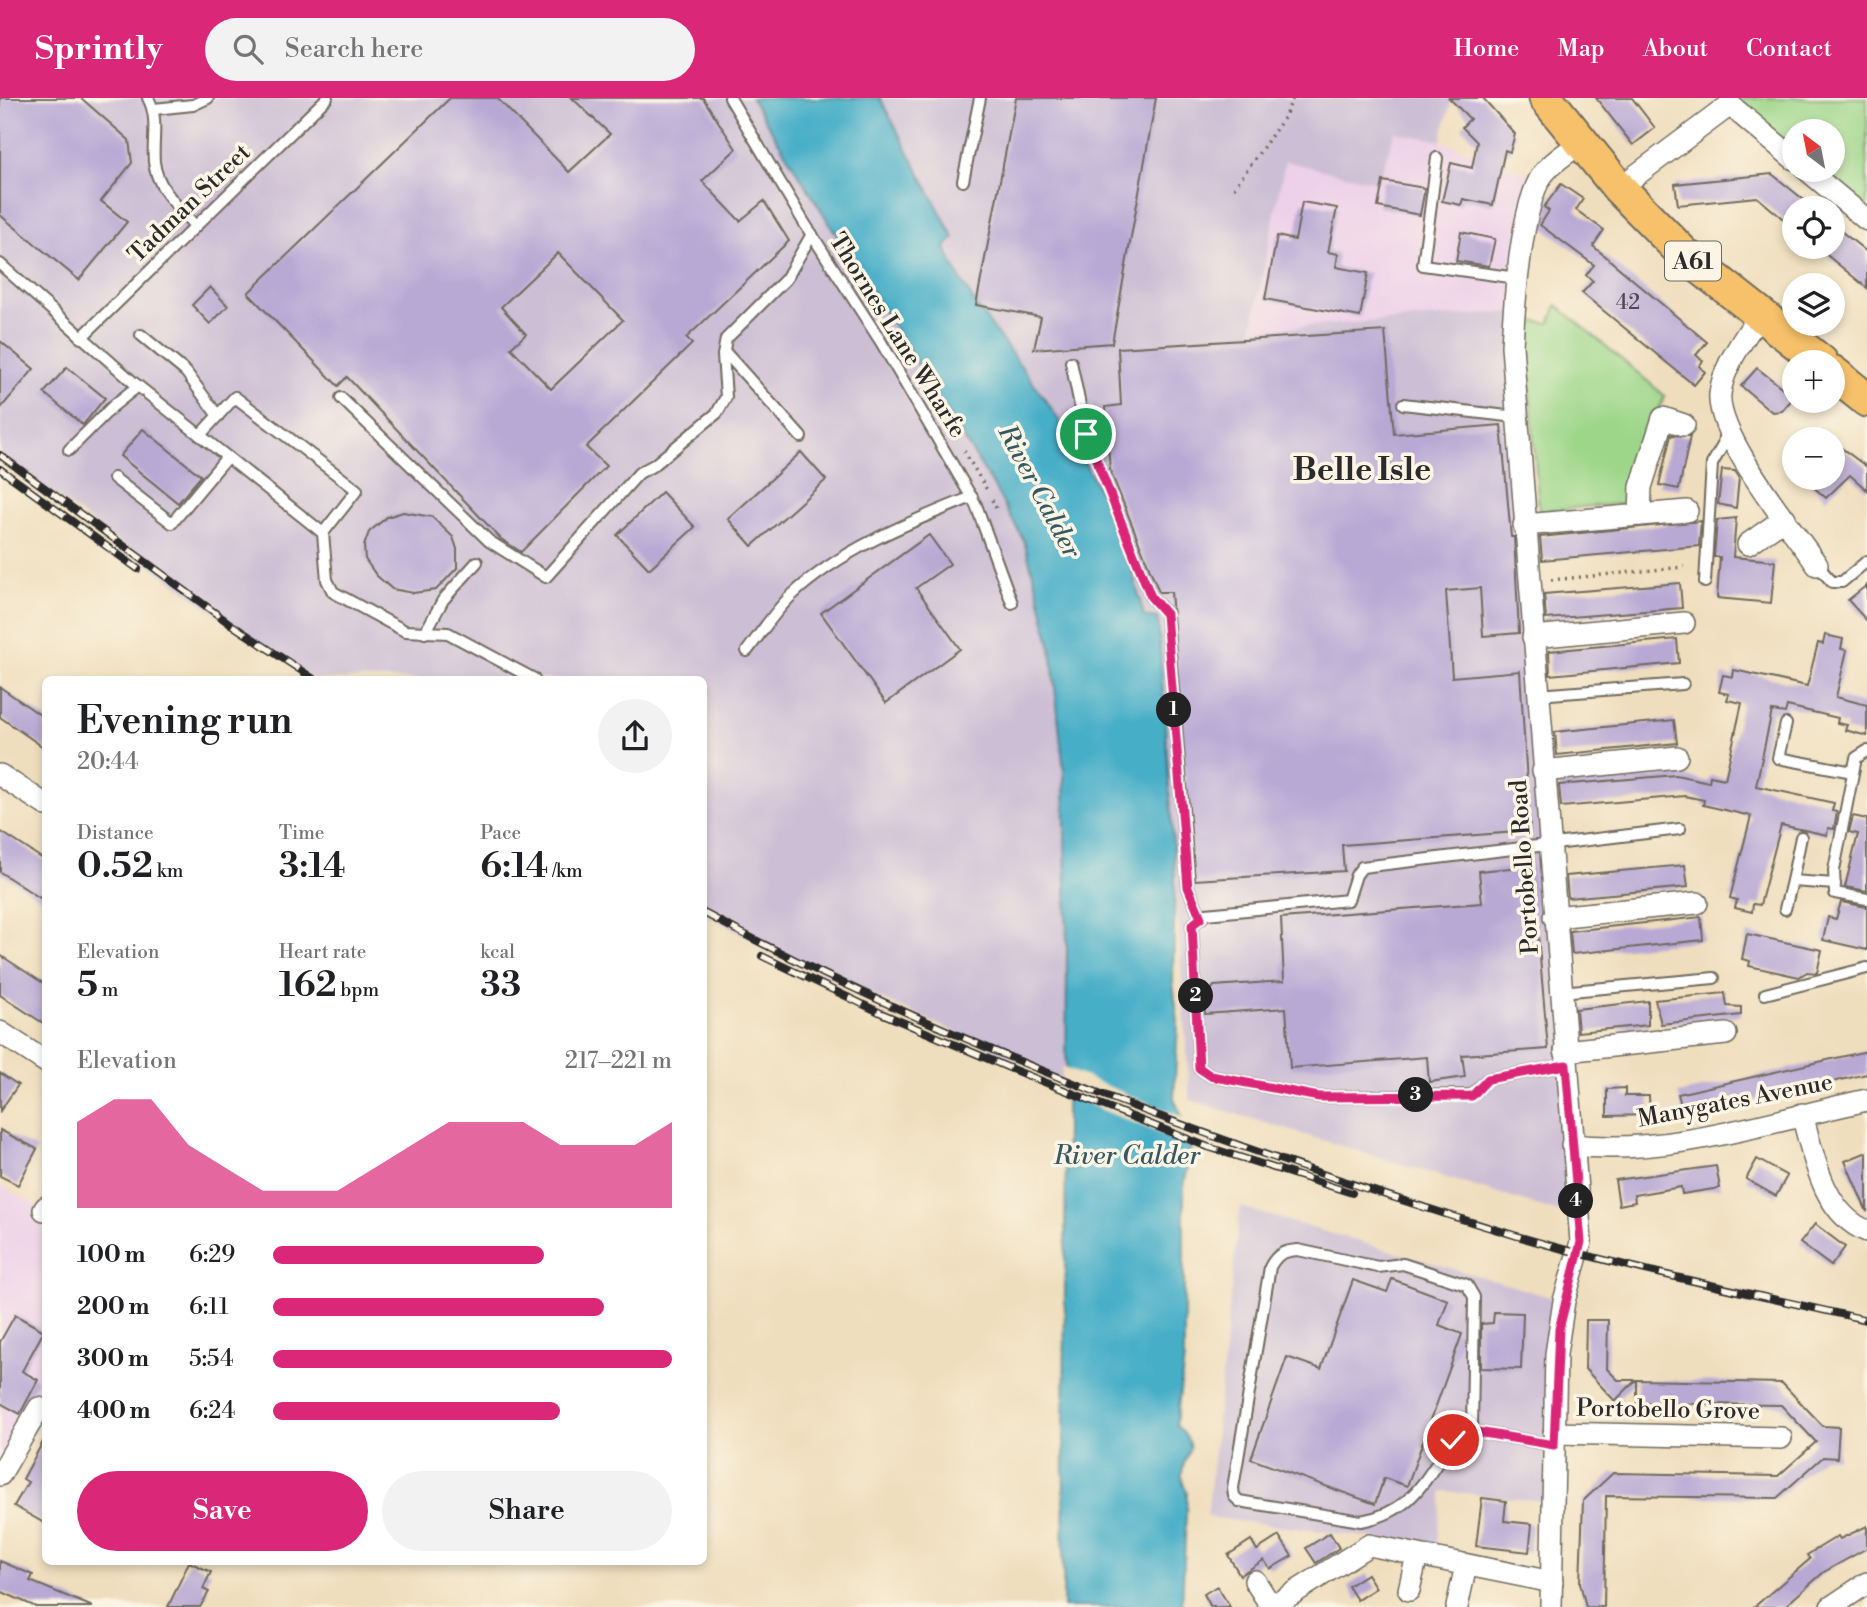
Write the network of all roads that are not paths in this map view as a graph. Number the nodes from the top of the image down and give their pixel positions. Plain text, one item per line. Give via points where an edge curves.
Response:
1 (148, 98) edge
2 (208, 98) edge
3 (327, 98) edge
4 (730, 98) edge
5 (980, 98) edge
6 (1546, 98) edge
7 (154, 109) junction
8 (1581, 143) junction
9 (1782, 149) edge
10 (1437, 158) dead end
11 (962, 181) dead end
12 (1821, 182) edge
13 (1619, 188) junction
14 (1867, 220) edge
15 (195, 226) junction
16 (812, 234) junction
17 (0, 264) edge
18 (1517, 278) junction
19 (1760, 313) junction
20 (141, 335) dead end
21 (81, 338) junction
22 (1806, 350) edge
23 (724, 351) junction
24 (1071, 362) dead end
25 (1845, 382) edge
26 (136, 384) junction
27 (341, 398) dead end
28 (1867, 400) edge
29 (1403, 404) dead end
30 (218, 416) junction
31 (1516, 417) junction
32 (1684, 425) dead end
33 (1725, 425) junction
34 (200, 435) junction
35 (801, 437) dead end
36 (69, 450) dead end
37 (227, 457) junction
38 (114, 478) dead end
39 (972, 497) junction
40 (1686, 511) dead end
41 (1640, 515) junction
42 (1785, 518) junction
43 (1524, 525) junction
44 (323, 533) junction
45 (1748, 544) dead end
46 (1867, 561) edge
47 (477, 562) dead end
48 (1817, 565) joint
49 (1705, 582) dead end
50 (1012, 603) dead end
51 (1684, 623) dead end
52 (425, 633) junction
53 (1533, 637) junction
54 (747, 651) dead end
55 (529, 676) edge
56 (1683, 684) dead end
57 (1537, 695) junction
58 (1786, 724) dead end
59 (1867, 751) edge
60 (1677, 757) dead end
61 (1543, 771) junction
62 (1853, 772) junction
63 (0, 775) edge
64 (42, 802) edge
65 (1680, 829) dead end
66 (1801, 837) dead end
67 (1548, 842) junction
68 (1793, 881) junction
69 (1835, 884) junction
70 (1867, 899) edge
71 (1697, 902) dead end
72 (1786, 909) dead end
73 (1554, 917) junction
74 (1201, 918) junction
75 (1867, 968) edge
76 (1714, 978) dead end
77 (1560, 992) junction
78 (1765, 994) dead end
79 (0, 1032) edge
80 (1726, 1034) dead end
81 (1565, 1058) junction
82 (42, 1059) edge
83 (1867, 1100) edge
84 (1802, 1114) junction
85 (1572, 1145) junction
86 (1867, 1231) edge
87 (39, 1408) dead end
88 (1472, 1431) junction
89 (1781, 1438) dead end
90 (1554, 1439) junction
91 (0, 1475) edge
92 (1417, 1555) junction
93 (1466, 1565) junction
94 (1255, 1581) dead end
95 (1552, 1582) junction
96 (1867, 1583) edge
97 (1409, 1590) dead end
98 (1277, 1605) edge
99 (1457, 1607) edge
100 (1552, 1607) edge
101 (1831, 1607) edge

1 - 7 lane
2 - 7 lane via 193,105
3 - 15 lane, Tadman Street
4 - 16 lane, Thornes Lane Wharfe
5 - 11 lane
6 - 8 main road, A61
7 - 15 lane via 154,164 161,186
8 - 13 main road, A61
8 - 18 street, Portobello Road via 1539,179
9 - 13 street via 1730,105
10 - 18 lane via 1423,265
12 - 14 street
13 - 19 main road, A61 via 1685,255
15 - 21 lane, Tadman Street
16 - 23 lane via 786,279 726,339
16 - 39 lane, Thornes Lane Wharfe
17 - 21 lane
18 - 31 street, Portobello Road via 1512,346
19 - 22 main road, A61
19 - 33 street via 1730,364 1720,394
20 - 30 lane via 186,372
21 - 26 lane
23 - 27 lane via 726,397 717,413 639,473 546,577 489,541
23 - 35 lane
24 - 74 lane via 1086,434 1151,597 1166,614 1188,887
25 - 28 main road
26 - 34 lane
26 - 36 lane
29 - 31 lane
30 - 34 lane
30 - 44 lane via 235,397 356,490
31 - 43 street, Portobello Road
32 - 41 street via 1663,418 1641,487
33 - 42 street
33 - 49 lane via 1723,445 1712,464
34 - 37 lane
37 - 38 lane via 172,523
37 - 44 lane
39 - 50 lane, Thornes Lane Wharfe
39 - 54 lane via 881,536 821,573 790,597
40 - 41 street
41 - 43 street
42 - 45 street
42 - 48 street
43 - 53 street, Portobello Road
44 - 52 lane via 327,580 333,592 405,631
46 - 48 lane via 1842,582 1832,582
47 - 52 lane via 443,600
51 - 53 street
52 - 55 lane via 448,632
53 - 57 street, Portobello Road
56 - 57 lane
57 - 61 street, Portobello Road
58 - 62 lane via 1778,758
59 - 62 lane via 1856,758
60 - 61 street
61 - 67 street, Portobello Road
62 - 69 lane
63 - 64 street
65 - 67 lane
66 - 68 lane
67 - 73 street, Portobello Road
67 - 74 lane via 1362,867 1348,900
68 - 69 lane
68 - 72 lane
69 - 70 lane via 1835,893
71 - 73 street
73 - 77 street, Portobello Road
74 - 81 lane via 1192,925 1199,1068 1211,1076 1319,1097 1472,1096 1488,1079
75 - 78 lane
76 - 77 lane
77 - 81 street, Portobello Road
79 - 82 street
80 - 81 street
81 - 85 street, Portobello Road
83 - 84 street, Manygates Avenue
84 - 85 street, Manygates Avenue via 1658,1145 1609,1149
84 - 86 street via 1826,1189 1850,1222
85 - 90 street, Portobello Road via 1581,1242 1559,1329
87 - 91 street
88 - 88 lane via 1453,1440 1403,1507 1381,1518 1341,1520 1239,1501 1233,1488 1241,1433 1275,1257 1298,1250 1370,1266 1403,1264 1467,1285 1474,1297
88 - 90 lane
89 - 90 street, Portobello Grove
90 - 95 street, Portobello Road
92 - 93 street
92 - 97 street
92 - 98 street via 1370,1545
93 - 95 street
93 - 99 street
94 - 98 street via 1267,1600
95 - 100 street, Portobello Road
96 - 101 street

